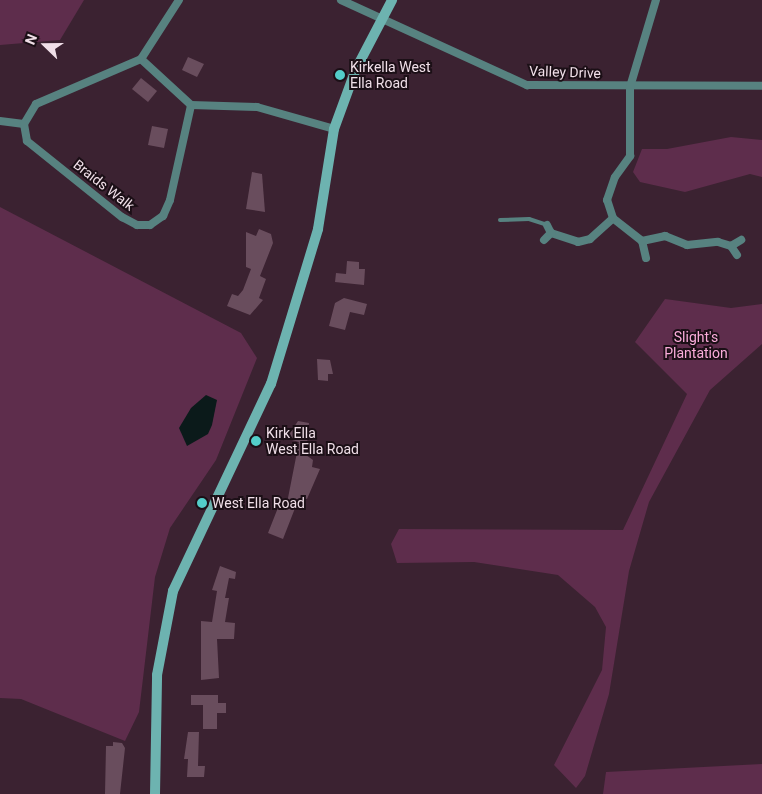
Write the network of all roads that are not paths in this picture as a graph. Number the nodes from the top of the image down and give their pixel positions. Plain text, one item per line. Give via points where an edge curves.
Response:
1 (179, 0) edge
2 (341, 0) edge
3 (392, 0) edge
4 (656, 0) edge
5 (382, 18) junction
6 (141, 59) junction
7 (762, 86) edge
8 (630, 87) junction
9 (191, 104) junction
10 (0, 121) edge
11 (24, 124) junction
12 (334, 128) junction
13 (613, 218) junction
14 (500, 220) dead end
15 (547, 225) joint
16 (551, 233) junction
17 (544, 240) dead end
18 (741, 240) dead end
19 (642, 241) junction
20 (731, 246) junction
21 (737, 255) dead end
22 (646, 258) dead end
23 (155, 794) edge

1 - 6 street
2 - 5 street, Valley Drive
3 - 5 street
4 - 8 street
5 - 8 street, Valley Drive via 526,85
5 - 12 street
6 - 9 street
6 - 11 street via 36,104
7 - 8 street, Valley Drive
8 - 13 street via 631,149 607,200
9 - 11 street, Braids Walk via 170,200 163,216 150,225 138,225 122,217 27,140
9 - 12 street via 257,107
10 - 11 street
12 - 23 street via 318,229 271,384 173,590 157,675
13 - 16 street via 590,239 578,242
13 - 19 street
14 - 15 lane via 529,218
15 - 16 street
16 - 17 street
18 - 20 street
19 - 20 street via 665,236 686,246 718,242
19 - 22 street
20 - 21 street

